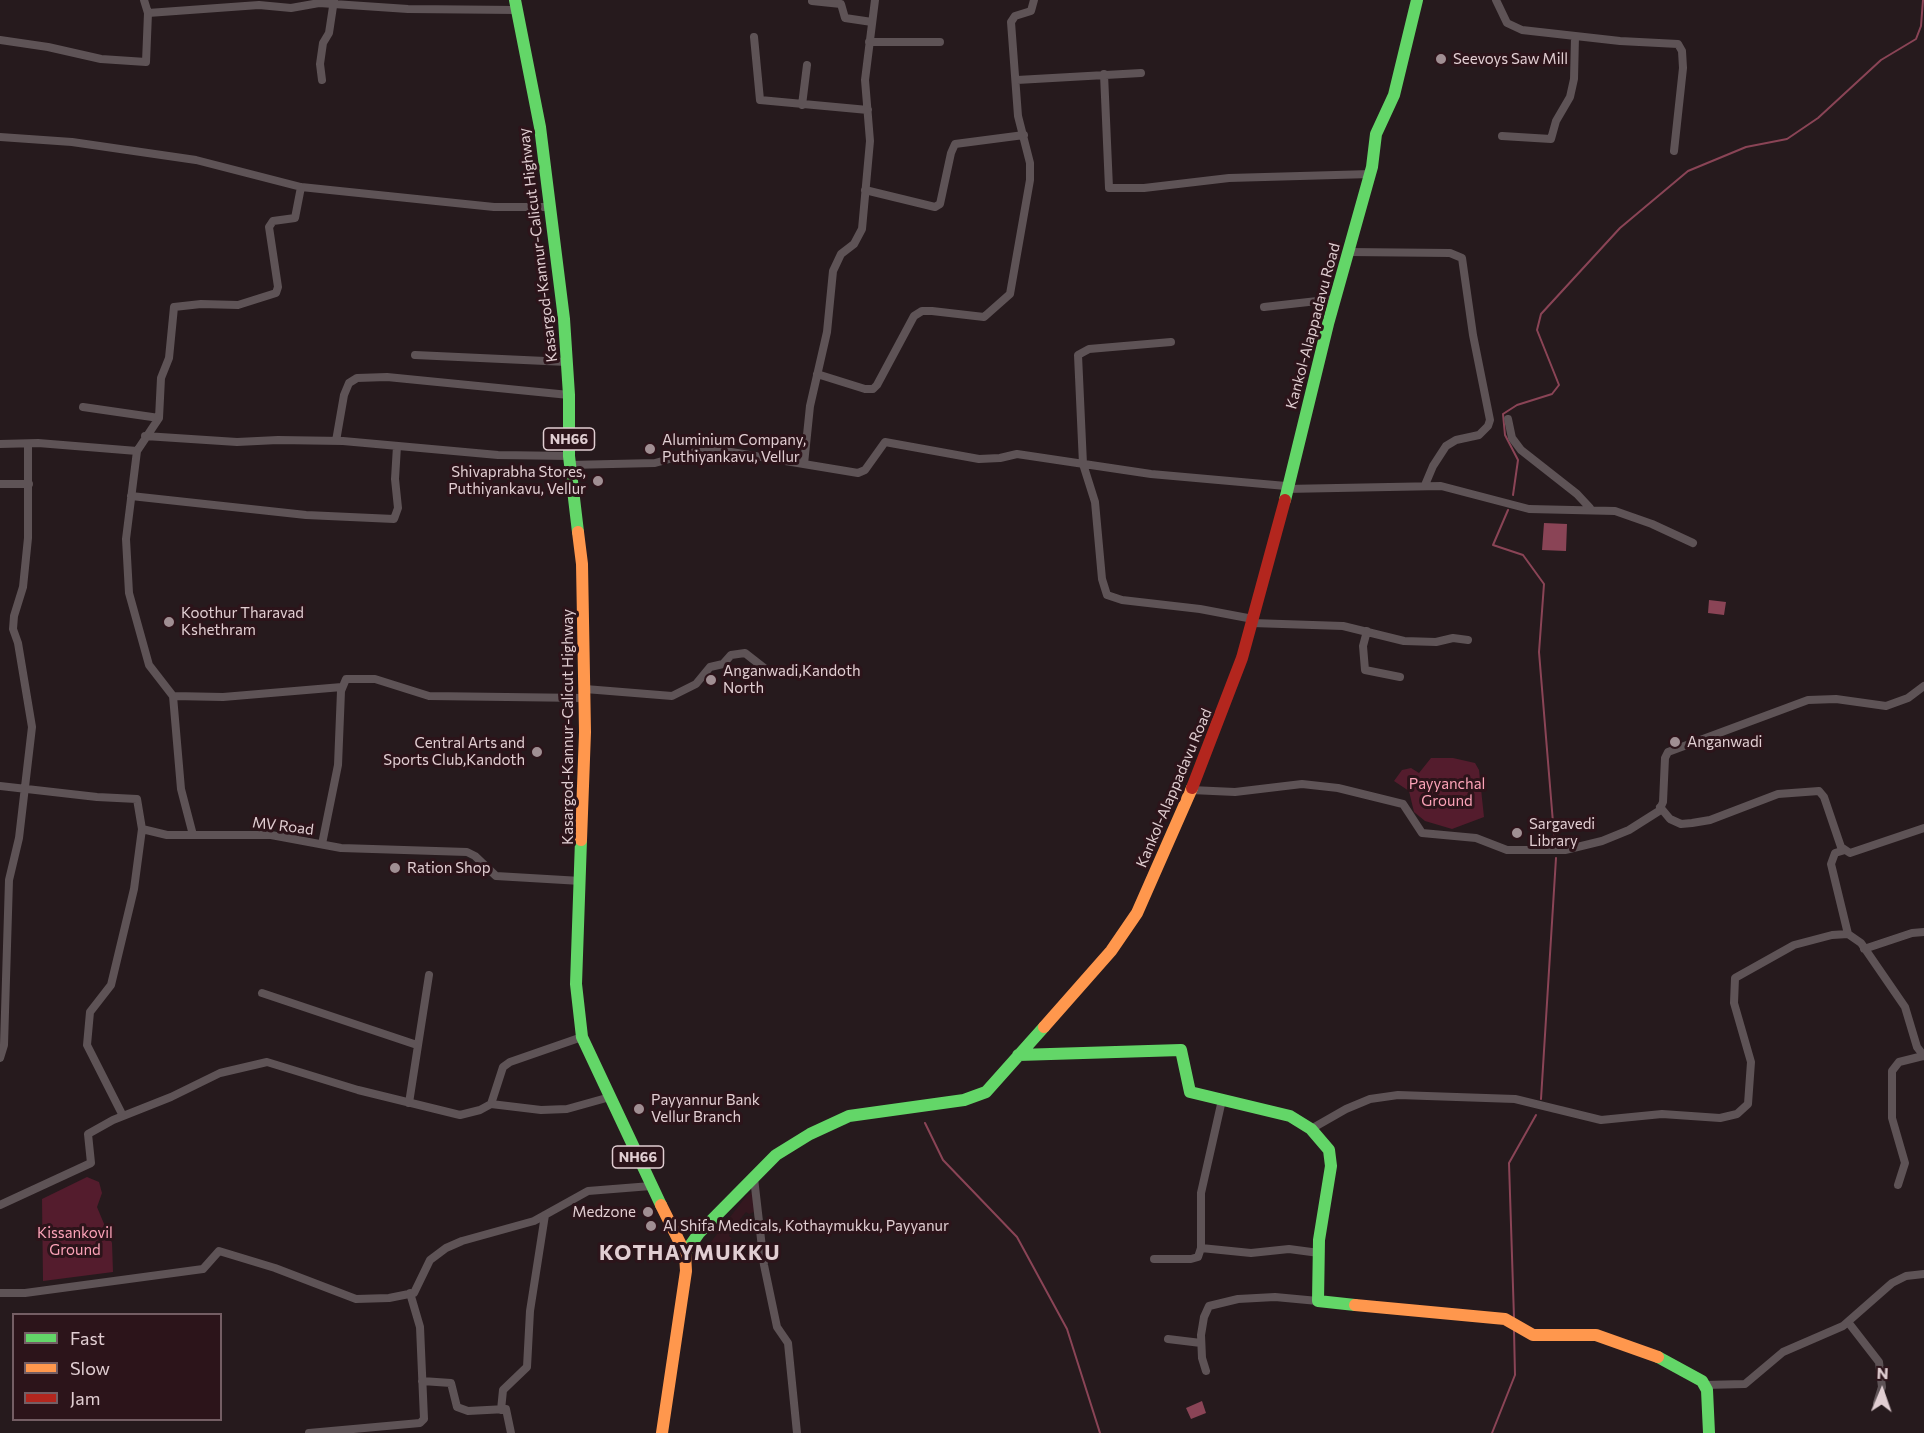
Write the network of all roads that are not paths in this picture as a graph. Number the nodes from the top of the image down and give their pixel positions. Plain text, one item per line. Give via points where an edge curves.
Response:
1 (144, 0) edge
2 (875, 0) edge
3 (1034, 0) edge
4 (1418, 0) edge
5 (1496, 0) edge
6 (812, 1) edge
7 (334, 2) edge
8 (516, 5) edge
9 (148, 13) junction
10 (872, 22) junction
11 (754, 37) dead end
12 (1575, 37) junction
13 (0, 40) edge
14 (869, 42) junction
15 (940, 42) dead end
16 (807, 65) dead end
17 (1141, 73) dead end
18 (1104, 74) junction
19 (322, 80) dead end
20 (1017, 80) junction
21 (802, 105) junction
22 (868, 110) junction
23 (1024, 135) junction
24 (1502, 136) dead end
25 (0, 137) edge
26 (1674, 151) dead end
27 (1371, 174) junction
28 (302, 187) junction
29 (865, 190) junction
30 (550, 207) junction
31 (1348, 252) junction
32 (1335, 299) junction
33 (1264, 307) dead end
34 (1171, 342) dead end
35 (415, 355) dead end
36 (567, 362) junction
37 (817, 374) junction
38 (570, 395) junction
39 (83, 407) dead end
40 (159, 417) junction
41 (1508, 420) dead end
42 (145, 436) junction
43 (336, 441) junction
44 (0, 444) edge
45 (28, 444) junction
46 (397, 446) junction
47 (136, 451) junction
48 (569, 460) junction
49 (804, 464) junction
50 (1083, 464) junction
51 (0, 484) edge
52 (29, 484) junction
53 (1425, 485) junction
54 (1286, 488) junction
55 (131, 496) junction
56 (1590, 508) junction
57 (1693, 543) dead end
58 (1252, 621) junction
59 (1367, 631) junction
60 (1468, 640) dead end
61 (788, 673) dead end
62 (1400, 677) dead end
63 (1924, 686) edge
64 (342, 687) junction
65 (584, 694) junction
66 (173, 696) junction
67 (0, 786) edge
68 (26, 790) junction
69 (1191, 790) junction
70 (1660, 807) junction
71 (1924, 828) edge
72 (142, 829) junction
73 (193, 835) junction
74 (322, 844) junction
75 (1845, 850) junction
76 (581, 881) junction
77 (1924, 932) edge
78 (1848, 934) junction
79 (1864, 949) junction
80 (429, 975) dead end
81 (262, 993) dead end
82 (582, 1037) junction
83 (417, 1045) junction
84 (1018, 1055) junction
85 (1923, 1056) edge
86 (0, 1058) edge
87 (610, 1097) junction
88 (1222, 1100) junction
89 (409, 1103) junction
90 (491, 1104) junction
91 (123, 1116) junction
92 (1311, 1129) junction
93 (754, 1178) junction
94 (1898, 1185) dead end
95 (651, 1186) junction
96 (0, 1205) edge
97 (545, 1215) junction
98 (1201, 1248) junction
99 (685, 1253) junction
100 (1319, 1253) junction
101 (1154, 1259) dead end
102 (1924, 1274) edge
103 (0, 1293) edge
104 (410, 1293) junction
105 (1318, 1301) junction
106 (1848, 1322) junction
107 (1168, 1339) dead end
108 (1201, 1343) junction
109 (1206, 1371) dead end
110 (422, 1381) junction
111 (1704, 1385) junction
112 (1877, 1403) dead end
113 (501, 1410) junction
114 (309, 1433) edge
115 (512, 1433) edge
116 (662, 1433) edge
117 (797, 1433) edge
118 (1709, 1433) edge

1 - 9 street
2 - 10 street
3 - 20 street via 1031,11 1012,18
4 - 27 main road, Kankol-Alappadavu Road via 1394,95 1376,134
5 - 12 street via 1506,23 1522,30
6 - 10 street via 836,2 841,4 845,18
7 - 8 street via 408,9
7 - 9 street via 291,8 259,4
7 - 19 street via 329,33 323,43
8 - 30 main road, Kasargod-Kannur-Calicut Highway / NH66 via 540,127
9 - 13 street via 146,62 101,59
10 - 14 street
11 - 21 street via 760,100
12 - 24 street via 1570,97 1551,139
12 - 26 street via 1678,44 1683,68
14 - 15 street
14 - 22 street via 865,80
16 - 21 street
17 - 18 street
18 - 20 street
18 - 27 street via 1109,188 1229,178
20 - 23 street via 1018,116
21 - 22 street
22 - 29 street via 870,141
23 - 29 street via 955,144 940,204 935,207
23 - 37 street via 1030,180 1010,294 984,317 932,311 914,316 873,388
25 - 28 street via 72,142 196,160
27 - 31 main road, Kankol-Alappadavu Road
28 - 30 street via 494,207
28 - 40 street via 295,218 273,221 269,227 276,293 238,304 174,307 169,358 161,378
29 - 37 street via 859,239 841,254 833,271
30 - 36 main road, Kasargod-Kannur-Calicut Highway / NH66
31 - 32 main road, Kankol-Alappadavu Road
31 - 53 street via 1449,253 1462,258 1490,420 1479,435 1446,446
32 - 33 street
32 - 54 main road, Kankol-Alappadavu Road
34 - 50 street via 1089,350 1078,355
35 - 36 street
36 - 38 main road, Kasargod-Kannur-Calicut Highway / NH66
37 - 49 street
38 - 43 street via 387,377 357,378 349,382 344,395
38 - 48 main road, Kasargod-Kannur-Calicut Highway / NH66
39 - 40 street
40 - 42 street
41 - 56 street via 1512,438 1521,450
42 - 43 street via 237,442
42 - 47 street
43 - 46 street
44 - 45 street
45 - 47 street
45 - 52 street
46 - 48 street
46 - 55 street via 398,508 394,519 306,515
47 - 55 street
48 - 49 street via 655,463 719,450
48 - 65 main road, Kasargod-Kannur-Calicut Highway / NH66 via 582,564
49 - 50 street via 858,473 865,470 885,442 979,459 1017,454
50 - 54 street
50 - 58 street via 1095,502 1107,595
51 - 52 street
52 - 68 street via 23,587 13,629 32,727
53 - 54 street
53 - 56 street via 1529,509
54 - 58 main road, Kankol-Alappadavu Road
55 - 66 street via 126,539 129,593 149,665
56 - 57 street via 1615,511
58 - 59 street
58 - 69 main road, Kankol-Alappadavu Road via 1234,683
59 - 60 street via 1404,641
59 - 62 street via 1363,646 1365,670
61 - 65 street via 768,671 745,653 731,655 723,664 710,667 696,684 672,696
63 - 70 street via 1908,698 1886,706 1836,699 1808,700 1668,752
64 - 65 street via 346,679 375,679 429,696
64 - 66 street via 223,697
64 - 74 street via 338,765
65 - 76 main road, Kasargod-Kannur-Calicut Highway / NH66
66 - 73 street via 181,789
67 - 68 street
68 - 72 street via 137,799
68 - 86 street via 9,880 6,1008
69 - 70 street via 1235,792 1302,784 1338,788 1403,804 1422,833 1476,838 1507,850 1539,852 1602,841 1650,818
69 - 84 main road, Kankol-Alappadavu Road via 1126,931
70 - 75 street via 1670,819 1692,824 1778,794 1819,790 1840,847
71 - 75 street via 1850,853
72 - 73 street, MV Road via 167,835
72 - 91 street via 134,889 111,985 90,1012 87,1045
73 - 74 street, MV Road via 271,835
74 - 76 street, MV Road via 373,850 467,852 496,876
75 - 78 street via 1834,853 1831,864
76 - 82 main road, Kasargod-Kannur-Calicut Highway / NH66 via 576,984
77 - 79 street
78 - 79 street
78 - 92 street via 1794,945 1735,978 1734,1003 1751,1062 1748,1104 1737,1114 1719,1118 1662,1114 1601,1120 1515,1099 1398,1095 1346,1108
79 - 85 street via 1905,1007
80 - 83 street
81 - 83 street
82 - 87 main road, Kasargod-Kannur-Calicut Highway / NH66
82 - 90 street via 503,1067
83 - 89 street
84 - 88 main road via 1181,1050 1190,1092
84 - 93 main road, Kankol-Alappadavu Road via 986,1092 964,1100 849,1116 776,1155
85 - 94 street via 1899,1062 1892,1071 1892,1118 1905,1163
87 - 90 street via 567,1109
87 - 95 main road, Kasargod-Kannur-Calicut Highway / NH66
88 - 92 main road via 1290,1116
88 - 98 street via 1201,1193
89 - 90 street via 460,1115
89 - 91 street via 267,1062 220,1073
91 - 96 street via 88,1134 91,1163
92 - 100 main road via 1329,1150 1332,1166
93 - 99 main road, Kankol-Alappadavu Road via 699,1233
93 - 117 street via 764,1265 777,1327 788,1343
95 - 97 street via 588,1191
95 - 99 main road, Kasargod-Kannur-Calicut Highway / NH66
97 - 104 street via 446,1248 430,1260 414,1293
97 - 113 street via 530,1311 527,1367 503,1390
98 - 100 street
98 - 101 street via 1198,1257 1191,1259
99 - 116 main road, Kasargod-Kannur-Calicut Highway / NH66 via 687,1271
100 - 105 main road
102 - 106 street via 1892,1283
103 - 104 street via 26,1293 204,1269 219,1251 356,1299
104 - 110 street via 420,1327
105 - 108 street via 1275,1297 1238,1299 1209,1306
105 - 111 main road via 1510,1321 1533,1335 1596,1335 1664,1359
106 - 111 street via 1784,1352 1745,1384
106 - 112 street via 1880,1362
107 - 108 street
108 - 109 street
110 - 113 street via 451,1383 457,1407 468,1412
110 - 114 street via 424,1419 420,1423
111 - 118 main road
113 - 115 street via 506,1409

